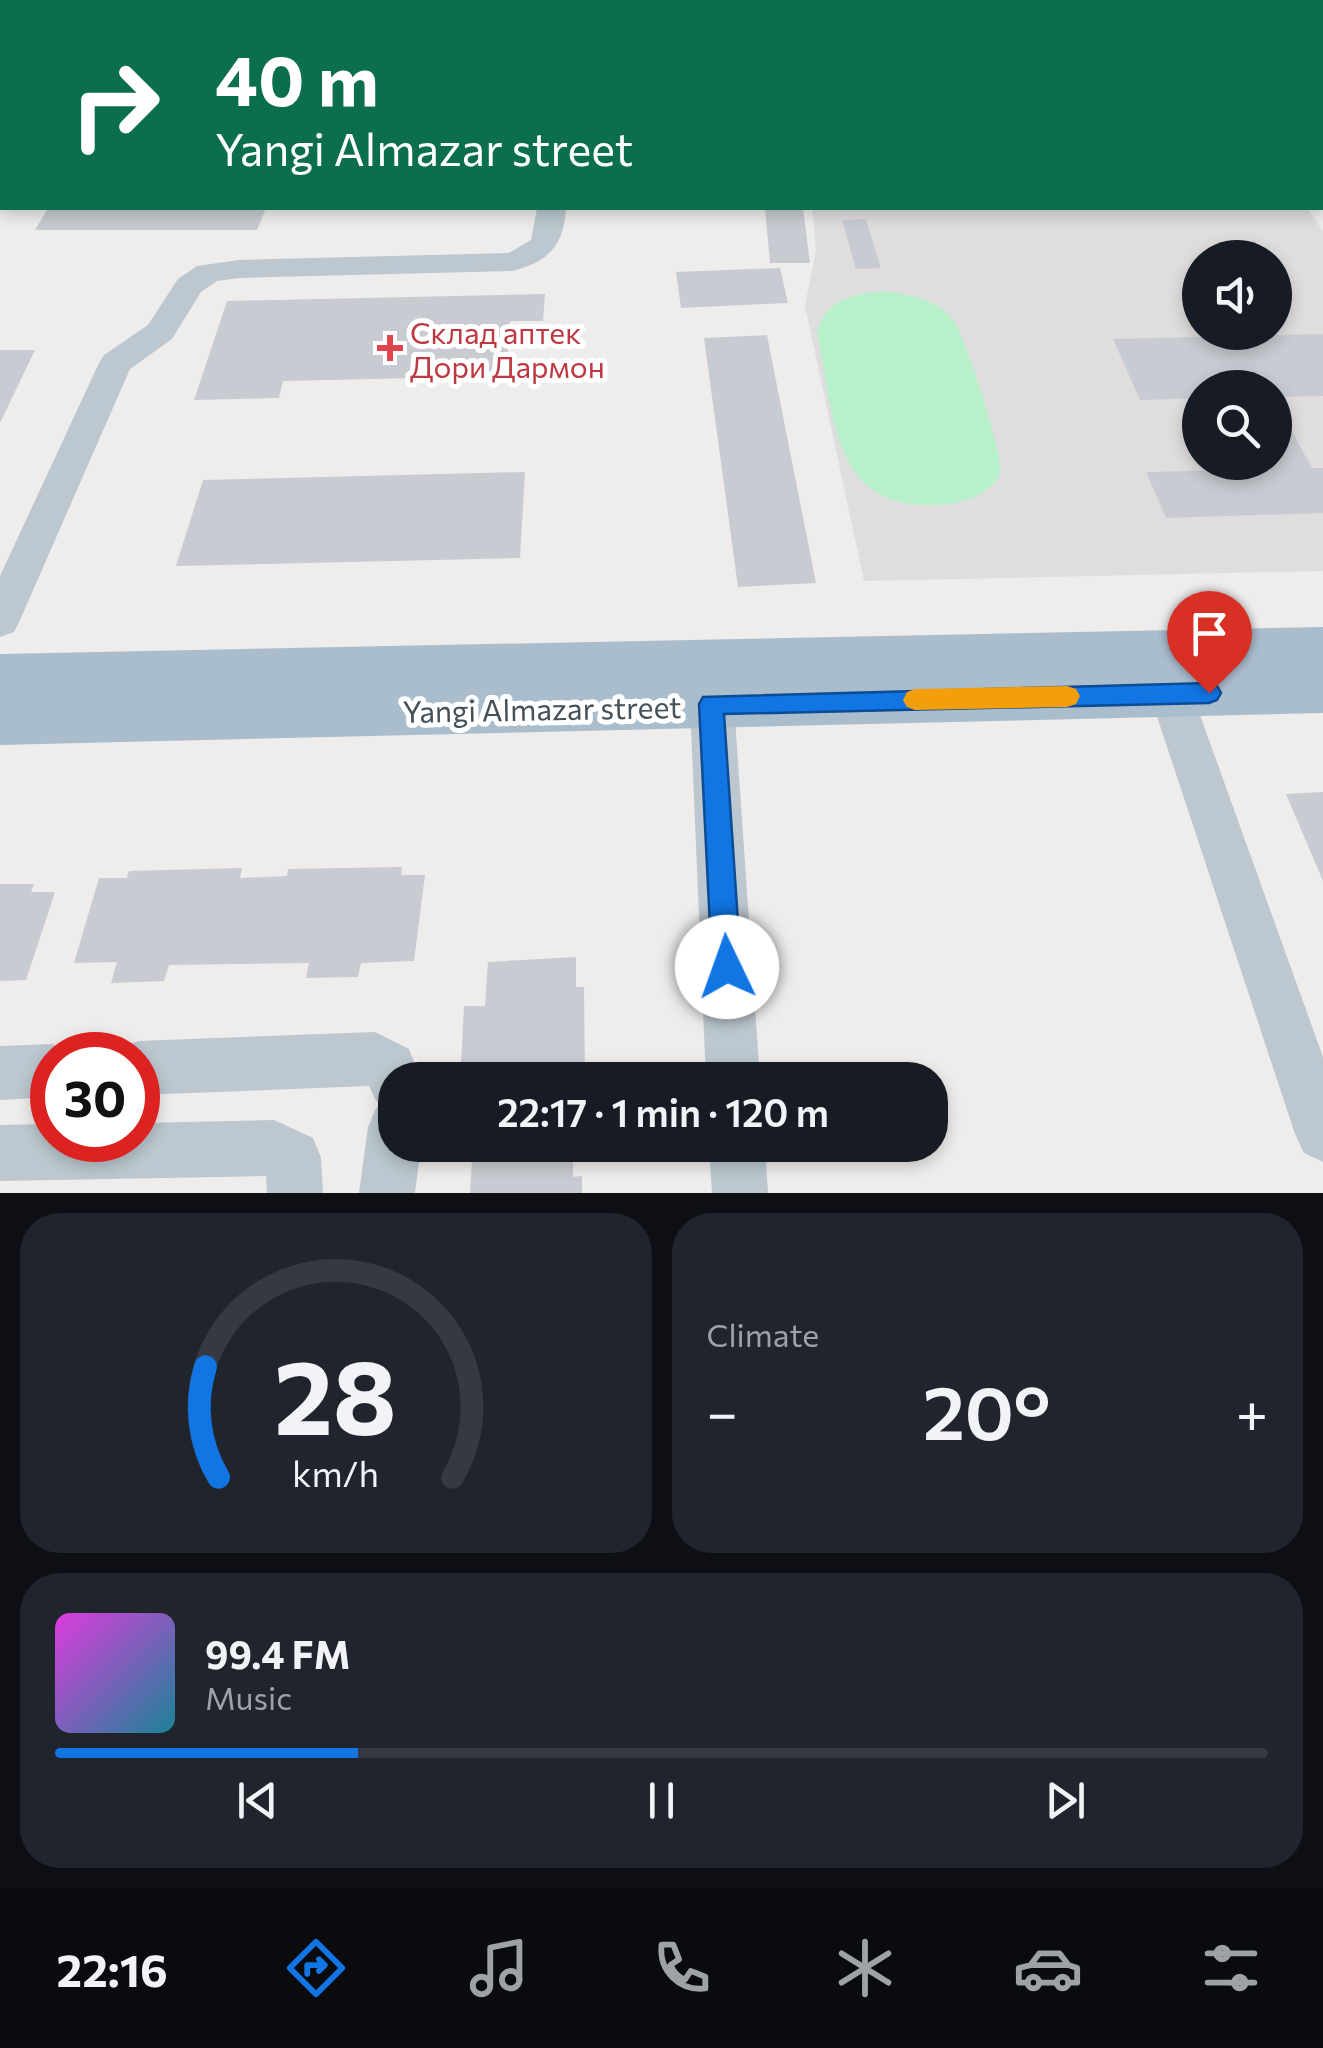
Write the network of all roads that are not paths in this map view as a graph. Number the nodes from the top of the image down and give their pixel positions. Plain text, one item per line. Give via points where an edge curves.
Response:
1 (552, 210) edge
2 (0, 620) edge
3 (1323, 648) edge
4 (1164, 673) junction
5 (0, 676) edge
6 (1323, 690) edge
7 (712, 704) junction
8 (0, 721) edge
9 (1308, 1049) edge
10 (380, 1062) edge
11 (732, 1062) edge
12 (160, 1067) edge
13 (30, 1071) edge
14 (0, 1072) edge
15 (1323, 1134) edge
16 (0, 1153) edge
17 (391, 1162) edge
18 (738, 1162) edge
19 (295, 1193) edge
20 (387, 1193) edge
21 (740, 1193) edge

1 - 2 street via 548,240 537,254 512,262 239,270 208,273 189,286 160,332 116,363
3 - 4 main road, Yangi Almazar street
4 - 5 main road, Yangi Almazar street
4 - 6 main road, Yangi Almazar street
4 - 7 main road, Yangi Almazar street
4 - 9 street
7 - 8 main road, Yangi Almazar street
7 - 11 street
9 - 15 street
10 - 12 street
13 - 14 street
16 - 19 street via 274,1148 293,1158
17 - 20 street
18 - 21 street

